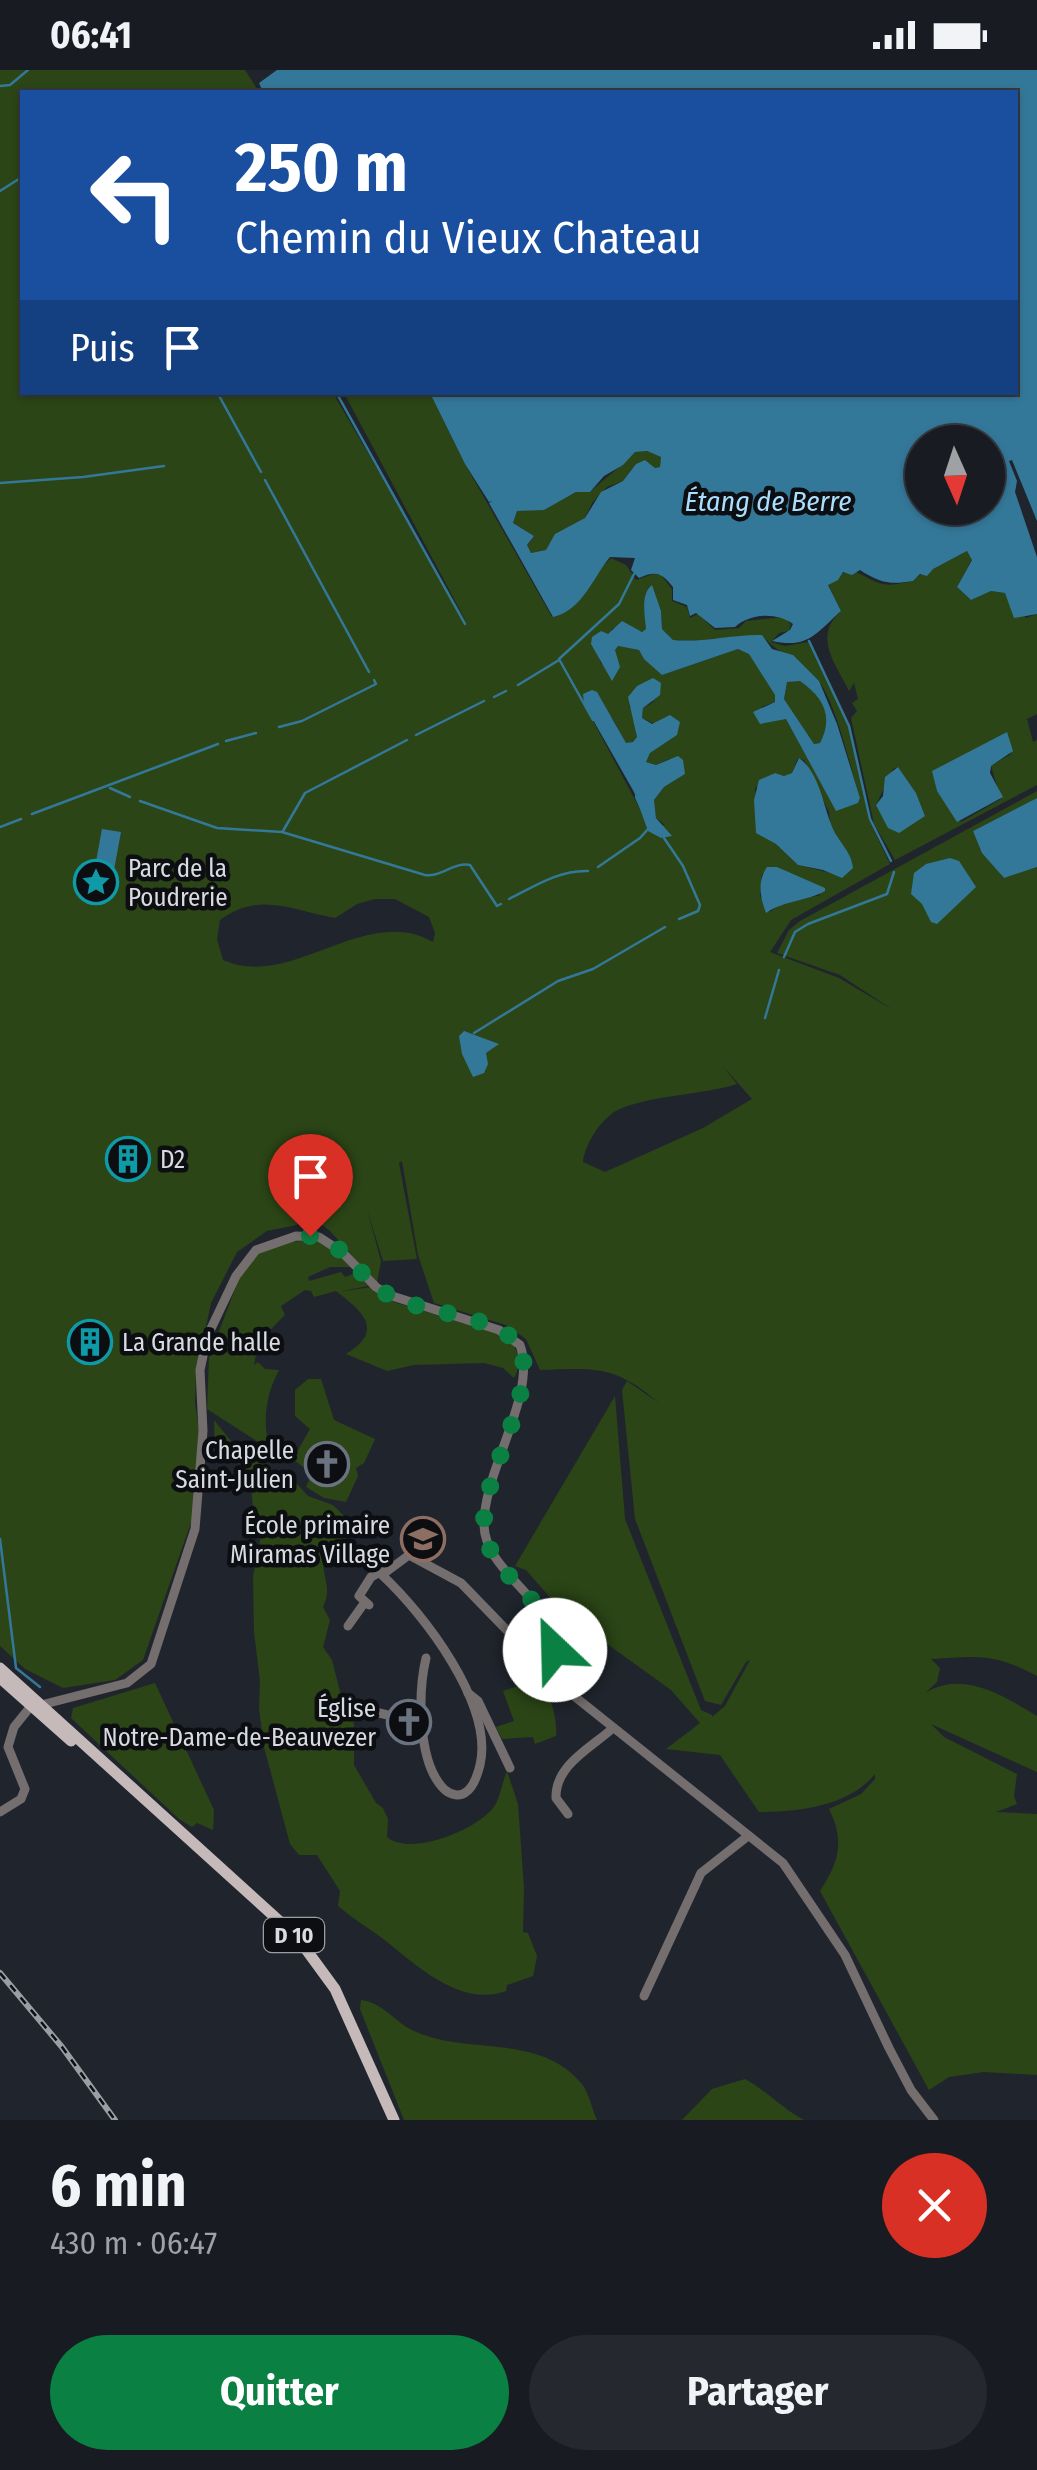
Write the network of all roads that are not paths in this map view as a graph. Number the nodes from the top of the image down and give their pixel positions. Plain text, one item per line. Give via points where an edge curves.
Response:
1 (394, 1564) junction
2 (348, 1626) dead end
3 (426, 1658) dead end
4 (544, 1669) junction
5 (0, 1673) edge
6 (466, 1692) junction
7 (38, 1704) junction
8 (423, 1710) junction
9 (374, 1712) dead end
10 (613, 1728) junction
11 (510, 1768) dead end
12 (136, 1794) junction
13 (0, 1812) edge
14 (568, 1814) dead end
15 (748, 1836) junction
16 (644, 1996) dead end
17 (394, 2120) edge
18 (934, 2120) edge

1 - 2 street via 372,1577
1 - 4 street via 409,1555 461,1584
1 - 6 street via 382,1574 412,1606
3 - 8 street
4 - 7 street via 555,1650 551,1624 488,1544 484,1524 524,1355 512,1336 388,1295 328,1240 310,1236 256,1250 207,1337 194,1529 151,1664 127,1683
4 - 10 street
5 - 7 main road, D 10
6 - 8 street via 481,1727 478,1771 468,1791 454,1795 434,1771
6 - 11 street via 478,1701
7 - 12 main road, D 10
7 - 12 main road, D 10
7 - 13 street via 14,1727 8,1746 26,1789
8 - 9 street
10 - 14 street via 559,1778 559,1805
10 - 15 street
12 - 17 main road, D 10 via 278,1919 318,1963
15 - 16 street via 701,1873
15 - 18 street via 784,1864 814,1906

